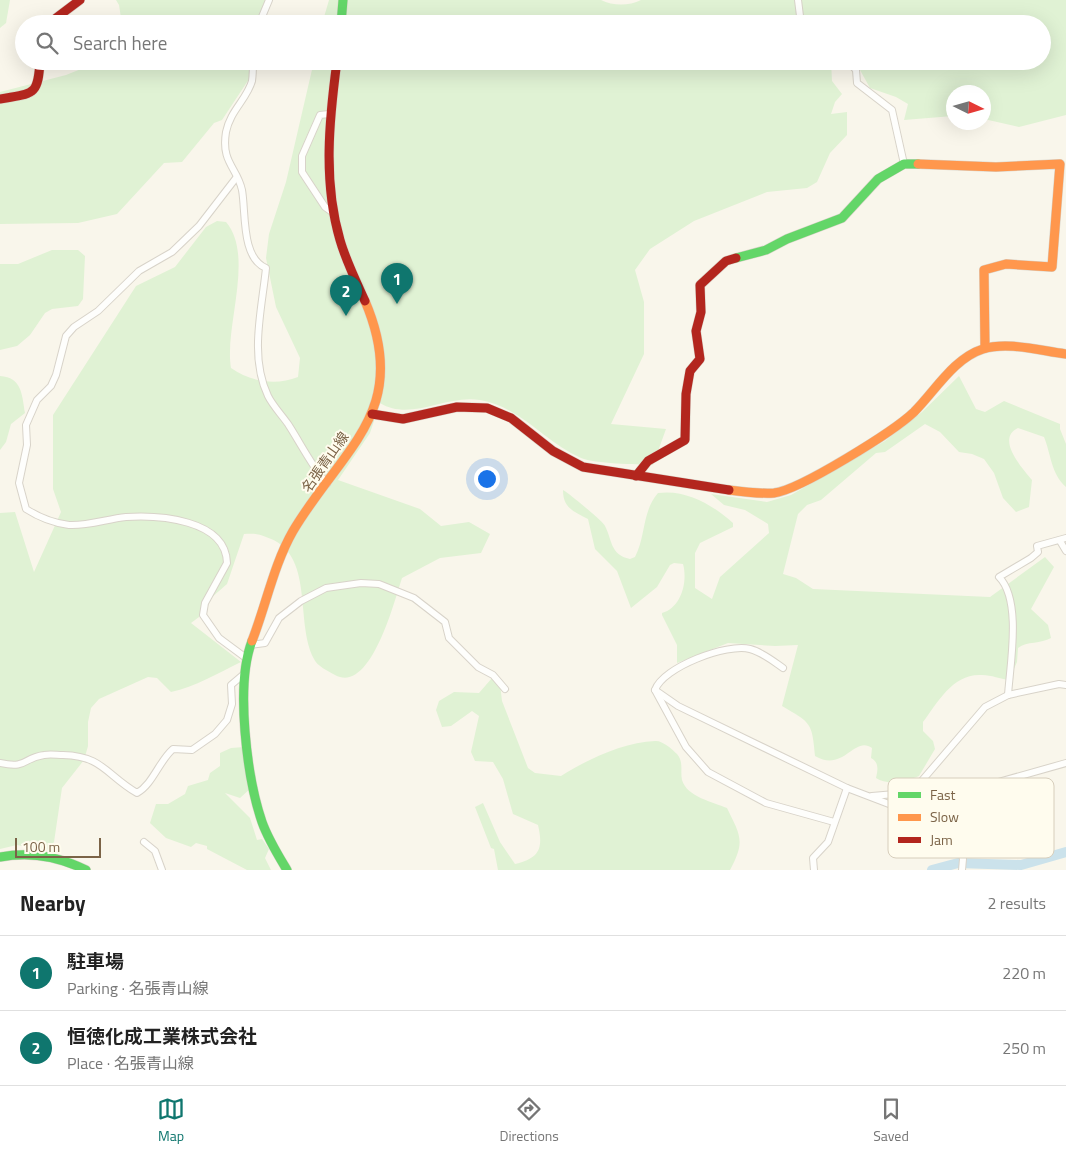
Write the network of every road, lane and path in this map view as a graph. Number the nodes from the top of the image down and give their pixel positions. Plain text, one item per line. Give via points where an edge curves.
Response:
1 (80, 0) edge
2 (269, 0) edge
3 (343, 0) edge
4 (798, 0) edge
5 (60, 15) edge
6 (263, 15) edge
7 (342, 15) edge
8 (800, 15) edge
9 (40, 70) edge
10 (253, 70) edge
11 (336, 70) edge
12 (856, 70) edge
13 (0, 99) edge
14 (329, 114) junction
15 (904, 164) junction
16 (236, 178) junction
17 (332, 212) junction
18 (985, 348) junction
19 (1066, 354) edge
20 (372, 414) junction
21 (636, 476) junction
22 (327, 484) junction
23 (1063, 539) edge
24 (1066, 551) edge
25 (251, 646) junction
26 (246, 658) junction
27 (783, 668) dead end
28 (244, 674) junction
29 (1066, 685) edge
30 (505, 689) dead end
31 (656, 690) junction
32 (1008, 695) junction
33 (0, 763) edge
34 (1066, 763) edge
35 (924, 778) edge
36 (1016, 778) edge
37 (847, 788) junction
38 (888, 795) edge
39 (872, 796) junction
40 (888, 803) edge
41 (834, 822) junction
42 (144, 842) dead end
43 (0, 857) edge
44 (86, 870) edge
45 (162, 870) edge
46 (287, 870) edge
47 (814, 870) edge

1 - 5 street
2 - 6 street
3 - 7 street
4 - 8 street
9 - 13 street via 39,84 31,93
10 - 16 street via 252,81 234,109 226,133 227,159
11 - 14 street, 名張青山線
12 - 15 street via 857,83 892,110
14 - 17 street, 名張青山線 via 327,140
14 - 17 street via 320,115 308,140 302,156 302,172 325,207
15 - 18 street via 1060,164 1052,267 1006,264 984,270
15 - 21 street via 878,179 842,218 766,250 726,260 700,285 701,312 696,331 700,359 688,378 685,440 648,462
16 - 22 street via 242,189 244,220 253,256 266,268 258,328 262,382 309,462
16 - 26 street via 199,226 172,252 139,271 98,311 66,336 56,375 51,386 36,400 26,425 25,461 19,484 26,509 47,521 80,525 146,516 196,525 213,535 223,548 226,563 204,602 203,615 219,638
17 - 20 street, 名張青山線 via 352,276 367,304 378,336 381,368
18 - 19 street via 1005,346
18 - 21 street via 962,360 925,401 893,429 790,489 755,494
20 - 21 street via 408,420 450,407 489,408 514,420 570,462
20 - 22 street, 名張青山線 via 357,442
22 - 25 street, 名張青山線 via 294,530 283,552
23 - 24 street
23 - 32 street via 1037,546 1038,552 1031,558 999,577 1009,594 1013,622
25 - 26 street, 名張青山線
25 - 30 street via 264,644 285,612 326,588 361,582 379,584 414,598 445,622 449,638
26 - 28 street, 名張青山線
27 - 31 street via 750,649 740,648 707,654 687,663 658,683
28 - 33 street via 231,685 232,704 226,720 215,734 192,750 173,749 156,768 145,788 137,793 98,763 82,756 43,754 17,766
28 - 46 street, 名張青山線 via 249,750 257,798 265,828
29 - 32 street
31 - 37 street via 678,706
31 - 41 street via 686,747 708,772 766,803
32 - 35 street via 985,707
34 - 36 street
37 - 39 street
37 - 41 street
38 - 39 street
39 - 40 street
41 - 47 street via 828,842 813,858
42 - 45 street via 155,851
43 - 44 street via 32,852 58,858

